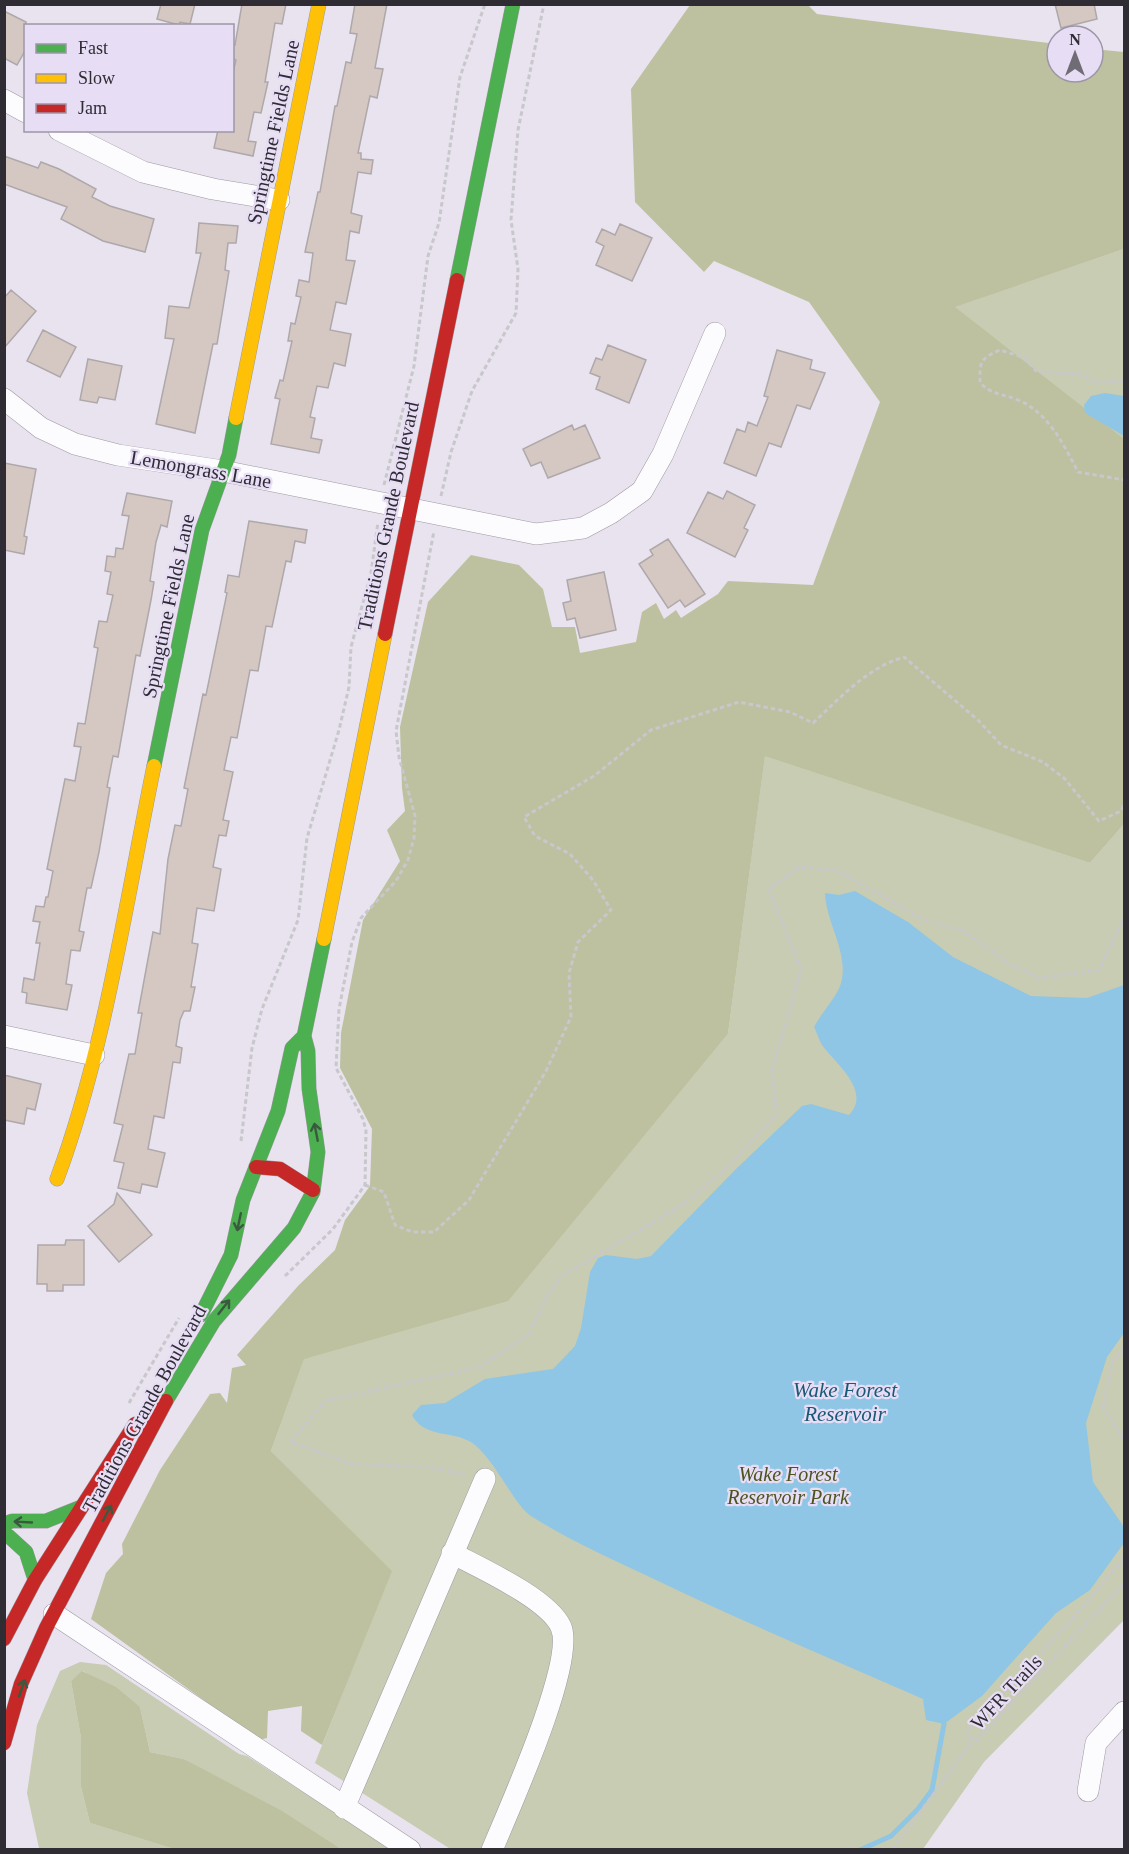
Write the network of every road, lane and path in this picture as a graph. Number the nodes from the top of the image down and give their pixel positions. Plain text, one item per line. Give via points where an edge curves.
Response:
1 (319, 4) edge
2 (485, 4) edge
3 (513, 4) edge
4 (544, 4) edge
5 (4, 100) edge
6 (24, 111) edge
7 (63, 132) edge
8 (279, 200) junction
9 (715, 333) dead end
10 (1125, 381) edge
11 (4, 399) edge
12 (223, 471) junction
13 (1125, 480) edge
14 (383, 490) dead end
15 (440, 501) dead end
16 (409, 508) junction
17 (378, 520) dead end
18 (435, 529) dead end
19 (1125, 805) edge
20 (1125, 918) edge
21 (4, 1036) edge
22 (304, 1036) junction
23 (94, 1055) junction
24 (240, 1149) dead end
25 (256, 1167) junction
26 (57, 1179) dead end
27 (365, 1185) junction
28 (313, 1190) junction
29 (278, 1282) dead end
30 (184, 1310) dead end
31 (1125, 1349) edge
32 (153, 1394) dead end
33 (123, 1411) dead end
34 (141, 1414) dead end
35 (1125, 1439) edge
36 (486, 1479) joint
37 (81, 1507) junction
38 (4, 1524) edge
39 (4, 1532) edge
40 (452, 1553) junction
41 (1125, 1559) edge
42 (35, 1580) junction
43 (1125, 1584) edge
44 (54, 1614) junction
45 (4, 1639) edge
46 (1125, 1712) edge
47 (973, 1741) junction
48 (4, 1743) edge
49 (1088, 1791) dead end
50 (344, 1808) junction
51 (410, 1850) edge
52 (492, 1850) edge
53 (892, 1850) edge

1 - 8 main road, Springtime Fields Lane
2 - 14 path via 460,77 439,223 428,256 414,366
3 - 16 main road, Traditions Grande Boulevard
4 - 15 path via 518,130 511,220 518,269 516,313 472,391 451,452
5 - 6 street
7 - 8 street via 143,172
8 - 12 main road, Springtime Fields Lane
9 - 16 street, Lemongrass Lane via 663,454 642,491 611,513 583,528 536,534
10 - 13 path via 1096,383 1082,374 1037,372 1025,358 1000,350 980,364 980,383 990,393 1019,400 1043,417 1078,472
11 - 12 street, Lemongrass Lane via 41,428 75,444 118,455
12 - 16 street, Lemongrass Lane
12 - 23 main road, Springtime Fields Lane via 202,530
16 - 22 main road, Traditions Grande Boulevard
17 - 24 path via 371,573 351,647 349,687 307,838 298,920 262,1009 252,1048
18 - 27 path via 396,731 415,816 414,838 396,881 361,918 352,942 339,1009 336,1068 366,1131
19 - 27 path via 1121,811 1099,821 1065,779 1043,762 1001,745 979,720 904,657 886,662 861,680 813,723 790,712 739,702 651,730 594,776 524,818 535,836 570,854 611,910 578,942 569,973 571,1017 546,1071 469,1200 435,1232 412,1232 395,1225 384,1192
20 - 36 path via 1099,970 1040,978 1008,963 964,931 924,920 838,871 799,867 769,889 801,970 772,1071 777,1115 722,1173 684,1204 561,1276 529,1334 480,1367 325,1401 291,1442 352,1464 429,1467
21 - 23 street
22 - 25 main road, Traditions Grande Boulevard via 292,1048 279,1111
28 -> 22 main road, Traditions Grande Boulevard via 320,1154 309,1088 311,1052
23 - 26 main road, Springtime Fields Lane via 75,1130
25 - 28 main road via 280,1168
25 -> 32 main road, Traditions Grande Boulevard via 223,1275
27 - 29 path via 333,1229
44 -> 28 main road, Traditions Grande Boulevard via 214,1320 290,1235
30 - 33 path
31 - 35 path via 1113,1361 1103,1407
34 - 37 main road, Traditions Grande Boulevard
36 - 40 street
37 -> 38 main road via 46,1521
37 - 42 main road, Traditions Grande Boulevard
39 - 42 main road via 25,1548
40 - 50 street
40 - 52 street via 533,1597 561,1627 564,1650 560,1670
41 - 47 path, WFR Trails via 968,1731
42 - 45 main road, Traditions Grande Boulevard
43 - 47 path, WFR Trails
48 -> 44 main road, Traditions Grande Boulevard via 35,1650
44 - 50 street
46 - 49 street via 1096,1743
47 - 53 path
50 - 51 street

